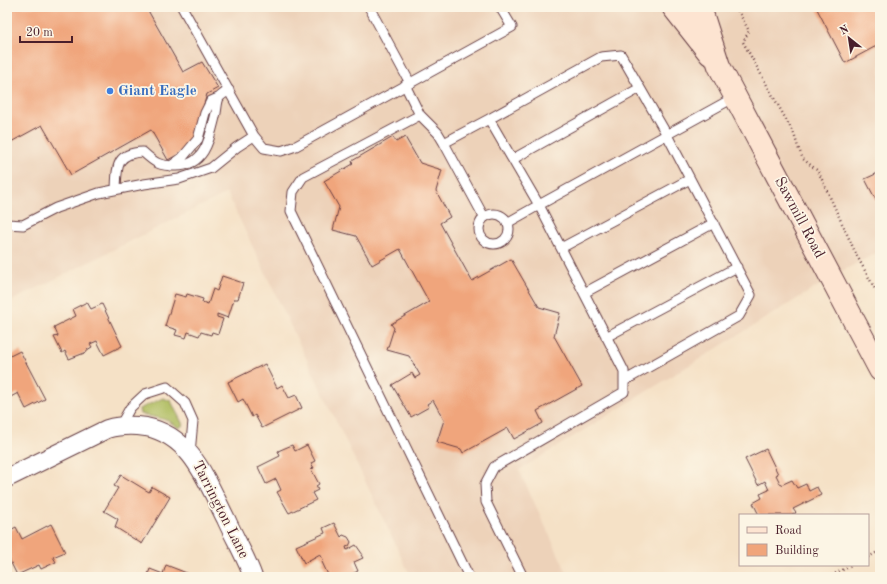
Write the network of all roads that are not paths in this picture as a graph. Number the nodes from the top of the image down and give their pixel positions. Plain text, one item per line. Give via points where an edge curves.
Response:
1 (182, 7) edge
2 (369, 7) edge
3 (500, 7) edge
4 (673, 7) edge
5 (700, 7) edge
6 (719, 66) junction
7 (408, 84) junction
8 (640, 88) junction
9 (229, 90) junction
10 (220, 97) junction
11 (736, 97) junction
12 (420, 116) junction
13 (489, 119) junction
14 (667, 135) junction
15 (254, 136) junction
16 (444, 143) junction
17 (513, 159) junction
18 (171, 166) junction
19 (690, 179) junction
20 (116, 189) junction
21 (539, 205) junction
22 (484, 217) junction
23 (507, 223) junction
24 (714, 223) junction
25 (7, 224) edge
26 (561, 248) junction
27 (737, 267) junction
28 (584, 293) junction
29 (606, 337) junction
30 (880, 370) edge
31 (624, 382) junction
32 (120, 426) junction
33 (190, 453) junction
34 (7, 478) edge
35 (253, 577) edge
36 (469, 577) edge
37 (522, 577) edge

1 - 9 lane
2 - 7 lane
3 - 7 lane via 512,27
4 - 6 main road, Sawmill Road
5 - 6 main road, Sawmill Road
6 - 11 main road, Sawmill Road
7 - 12 lane
7 - 15 lane via 296,146 281,151 264,148
8 - 13 lane via 621,55 601,57
8 - 14 lane
8 - 17 lane
9 - 10 lane
9 - 15 lane
10 - 18 lane via 211,101 205,112 198,139 182,158
10 - 18 lane via 202,156 190,164
11 - 14 lane
11 - 30 main road, Sawmill Road
12 - 16 lane via 438,133
12 - 36 lane via 303,177 293,192 291,211
13 - 16 lane
13 - 17 lane
14 - 19 lane
14 - 21 lane
15 - 20 lane via 211,168 179,180
16 - 22 lane
17 - 21 lane
18 - 20 lane via 164,166 152,160 144,152 131,152 120,159
19 - 24 lane
19 - 26 lane
20 - 25 lane via 99,192 56,208 23,225
21 - 23 lane
21 - 26 lane
22 - 23 lane via 498,214
22 - 23 lane via 479,231 483,240 492,244 505,239 509,230
24 - 27 lane
24 - 28 lane
26 - 28 lane
27 - 29 lane
27 - 31 lane via 751,295 739,316
28 - 29 lane
29 - 31 lane via 624,371
31 - 37 lane via 624,392 494,467 485,484 486,502
32 - 33 street, Tarrington Lane via 156,429 178,442
32 - 33 lane via 130,408 145,394 167,387 185,403 193,421
32 - 34 street, Tarrington Lane
33 - 35 street, Tarrington Lane via 204,474

